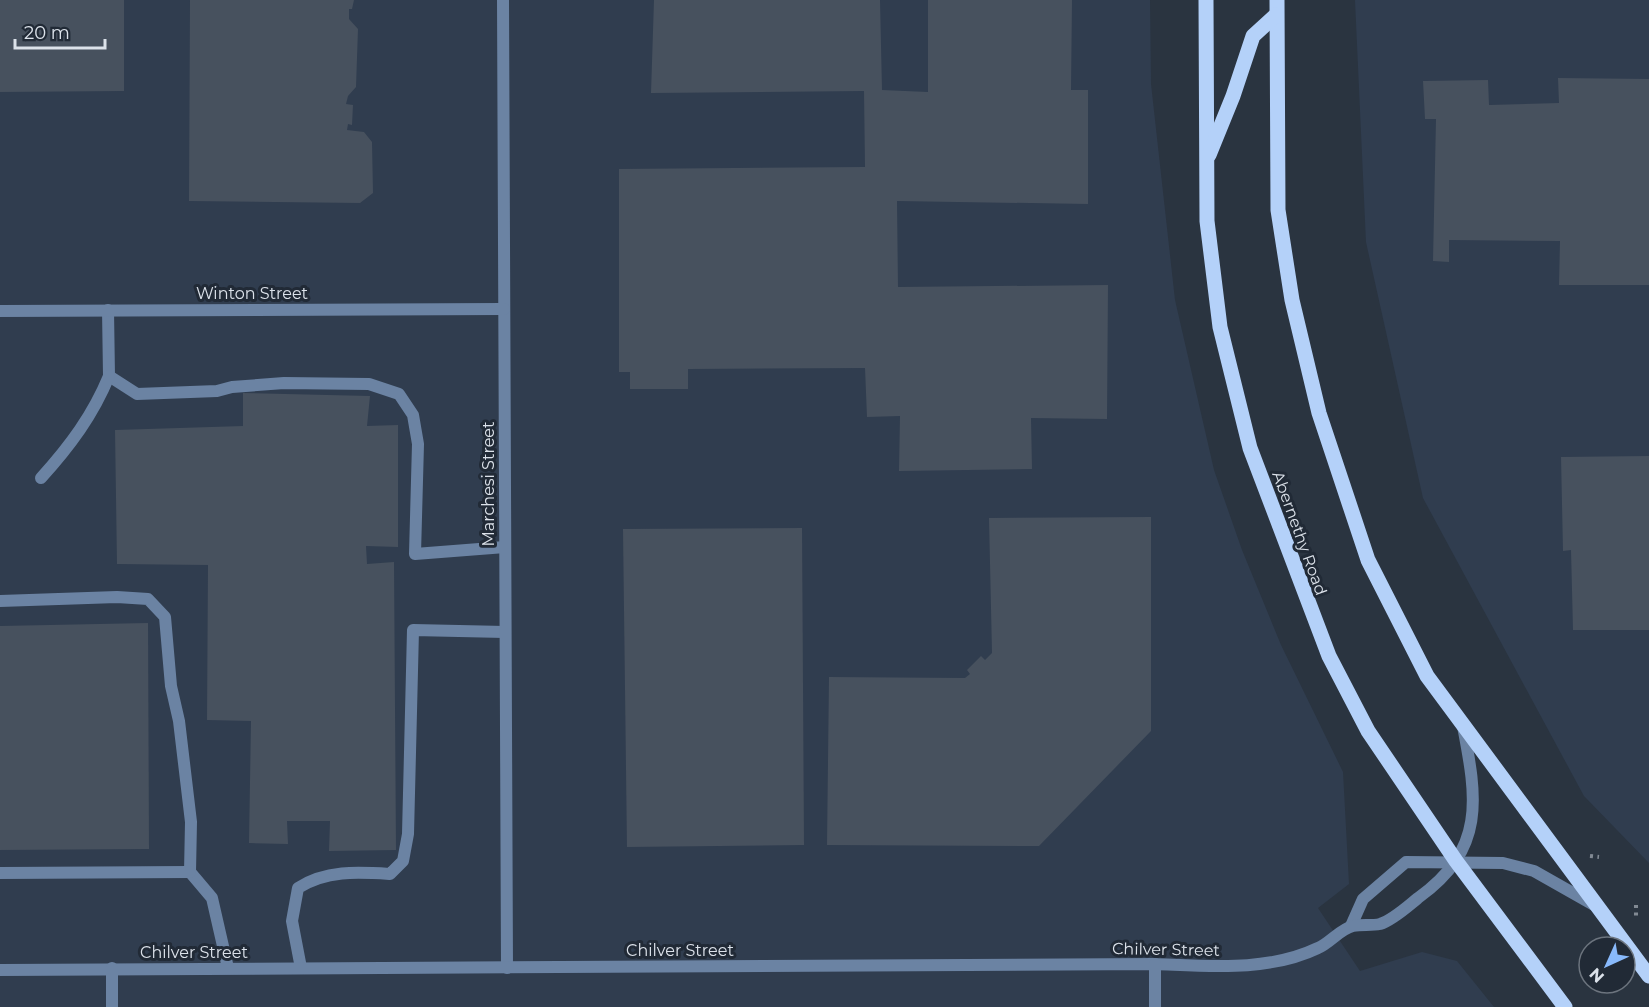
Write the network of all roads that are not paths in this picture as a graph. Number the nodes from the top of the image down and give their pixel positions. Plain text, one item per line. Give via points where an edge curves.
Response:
1 (503, 0) edge
2 (1206, 0) edge
3 (1276, 8) edge
4 (1206, 160) junction
5 (504, 309) junction
6 (0, 310) edge
7 (108, 310) junction
8 (110, 376) junction
9 (41, 478) dead end
10 (505, 547) junction
11 (0, 601) edge
12 (505, 632) junction
13 (1463, 726) junction
14 (1456, 861) junction
15 (190, 872) junction
16 (0, 873) edge
17 (1599, 908) junction
18 (1351, 926) junction
19 (1155, 964) junction
20 (112, 968) junction
21 (228, 968) junction
22 (301, 968) junction
23 (507, 968) junction
24 (0, 970) edge
25 (1649, 976) edge
26 (112, 1007) edge
27 (1155, 1007) edge
28 (1565, 1007) edge

1 - 5 street, Marchesi Street
2 - 4 main road, Abernethy Road
3 - 4 main road via 1253,36
3 - 13 main road via 1278,210 1292,300 1319,413 1368,560 1427,675
4 - 14 main road, Abernethy Road via 1207,221 1220,327 1250,448 1329,656 1368,731
5 - 7 street, Winton Street
5 - 10 street, Marchesi Street
6 - 7 street, Winton Street
7 - 8 street
8 - 9 street via 73,443
8 - 10 street via 137,394 284,384 369,384 399,394 413,415 418,444 415,554
10 - 12 street, Marchesi Street
11 - 15 street via 148,599 165,617 191,822
12 - 22 street via 413,630 408,834 403,861 390,874 353,872 315,877 298,888 292,921
12 - 23 street, Marchesi Street
13 - 14 street, Chilver Street via 1474,784 1474,819
13 - 17 main road
14 - 17 street via 1503,862 1534,871
14 - 18 street, Chilver Street via 1431,889 1382,924
14 - 18 street via 1406,862 1363,899
14 - 28 main road, Abernethy Road
15 - 16 street
15 - 21 street via 212,898
17 - 25 main road
18 - 19 street, Chilver Street via 1318,948 1278,960 1242,966
19 - 23 street, Chilver Street
19 - 27 street
20 - 21 street, Chilver Street
20 - 24 street, Chilver Street
20 - 26 street
21 - 22 street, Chilver Street
22 - 23 street, Chilver Street

